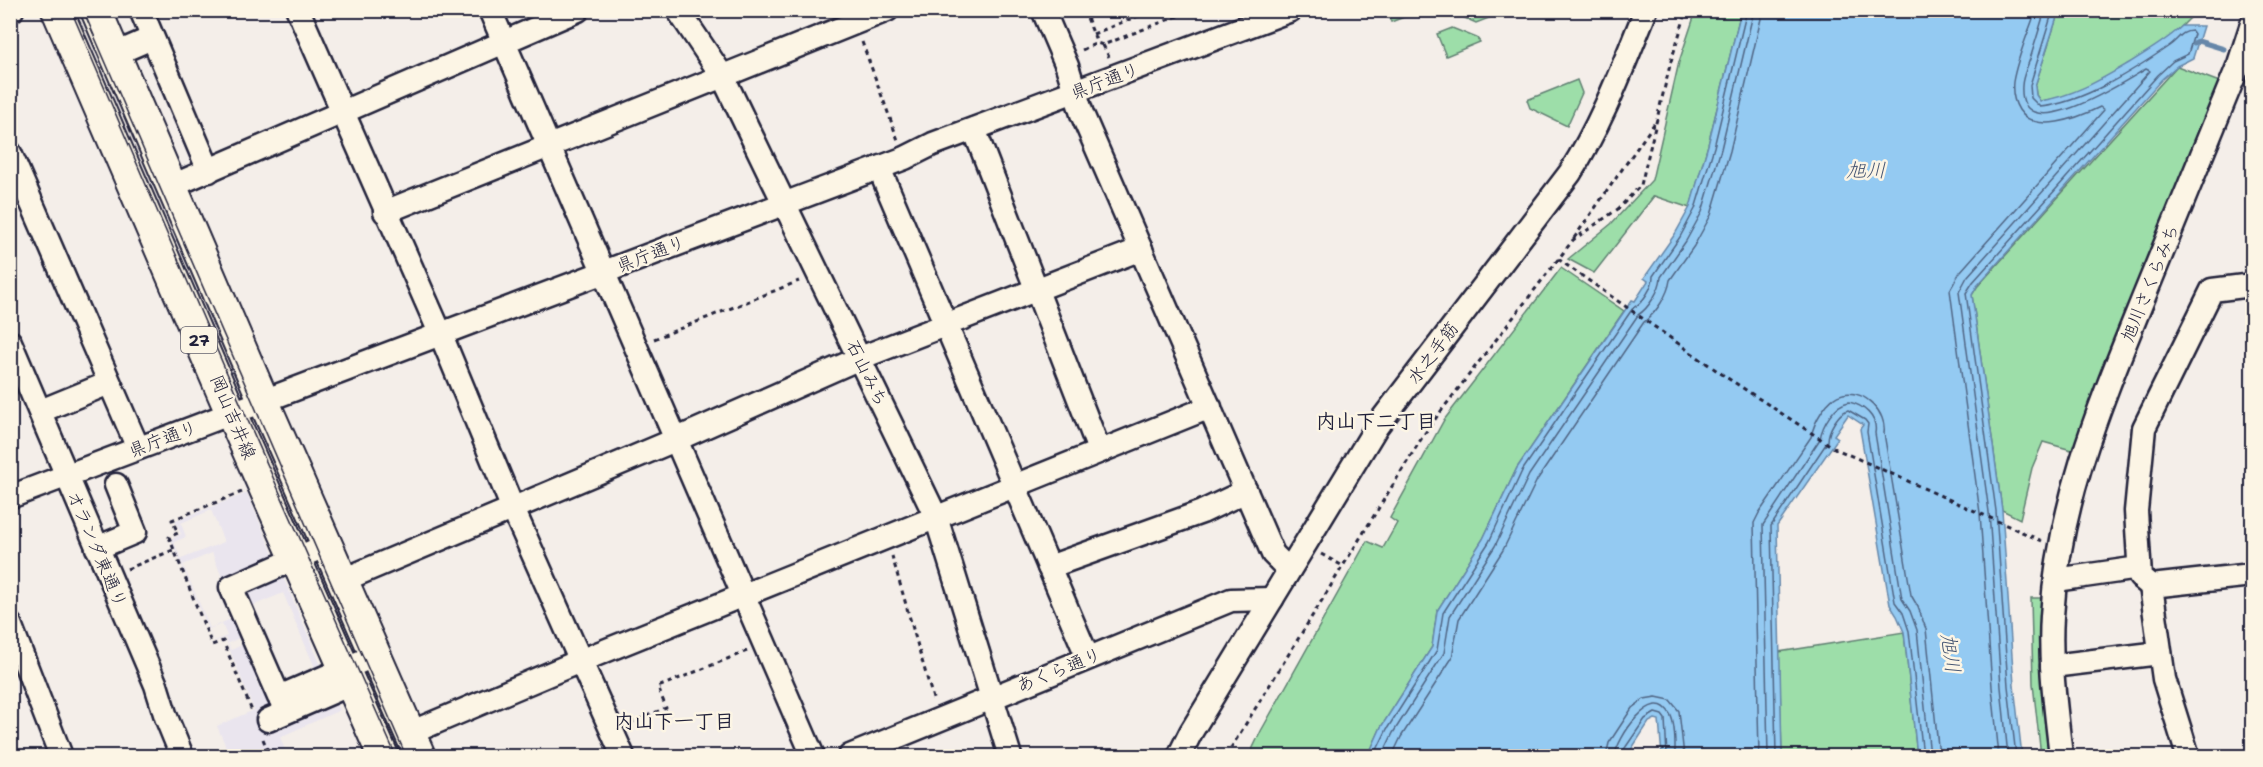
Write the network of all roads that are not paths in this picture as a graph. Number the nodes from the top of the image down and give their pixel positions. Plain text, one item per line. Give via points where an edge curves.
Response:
1 (57, 10) edge
2 (96, 10) edge
3 (141, 10) edge
4 (298, 10) edge
5 (490, 10) edge
6 (578, 10) edge
7 (678, 10) edge
8 (887, 10) edge
9 (1043, 10) edge
10 (1291, 10) edge
11 (1646, 10) edge
12 (2253, 24) edge
13 (152, 38) junction
14 (504, 43) junction
15 (115, 54) junction
16 (2248, 69) edge
17 (723, 77) junction
18 (1075, 92) junction
19 (341, 112) junction
20 (974, 129) junction
21 (549, 145) junction
22 (10, 153) edge
23 (879, 168) junction
24 (209, 171) junction
25 (172, 186) junction
26 (784, 204) junction
27 (386, 212) junction
28 (1142, 249) junction
29 (604, 271) junction
30 (2253, 285) edge
31 (1037, 289) junction
32 (946, 325) junction
33 (441, 335) junction
34 (10, 342) edge
35 (860, 358) junction
36 (109, 383) junction
37 (264, 402) junction
38 (1210, 407) junction
39 (48, 408) dead end
40 (231, 413) junction
41 (675, 440) junction
42 (138, 448) junction
43 (1100, 450) junction
44 (66, 476) junction
45 (1014, 484) junction
46 (116, 485) dead end
47 (1246, 491) junction
48 (10, 497) edge
49 (513, 509) junction
50 (936, 517) junction
51 (94, 543) junction
52 (327, 545) junction
53 (295, 559) junction
54 (1049, 567) junction
55 (1289, 570) junction
56 (2253, 575) edge
57 (2145, 577) junction
58 (343, 580) junction
59 (2056, 580) junction
60 (744, 594) junction
61 (1272, 599) junction
62 (10, 624) edge
63 (2160, 653) junction
64 (376, 654) junction
65 (1088, 658) junction
66 (580, 661) junction
67 (2052, 666) junction
68 (348, 676) junction
69 (992, 698) junction
70 (261, 723) road end
71 (415, 745) edge
72 (61, 756) edge
73 (182, 756) edge
74 (382, 756) edge
75 (623, 756) edge
76 (813, 756) edge
77 (850, 756) edge
78 (1010, 756) edge
79 (1179, 756) edge
80 (2061, 756) edge
81 (2188, 756) edge

1 - 40 main road, 岡山吉井線 / 27
2 - 15 main road, 岡山吉井線 / 27
3 - 13 street
4 - 19 street
5 - 14 street
6 - 14 street
7 - 17 street, 石山みち
8 - 17 street
9 - 18 street
10 - 18 street, 県庁通り
11 - 55 street, 水之手筋 via 1608,102 1570,173 1377,426
12 - 16 street, 旭川さくらみち
13 - 15 street
13 - 24 street
14 - 19 street
14 - 21 street
15 - 25 main road, 岡山吉井線 / 27
16 - 59 street, 旭川さくらみち via 2101,404 2053,545
17 - 21 street
17 - 26 street, 石山みち
18 - 20 street, 県庁通り
18 - 28 street
19 - 24 street
19 - 27 street
20 - 23 street, 県庁通り
20 - 31 street
21 - 27 street
21 - 29 street
22 - 36 street
23 - 26 street, 県庁通り
23 - 32 street
24 - 25 street
25 - 37 main road, 岡山吉井線 / 27
26 - 29 street, 県庁通り
26 - 35 street, 石山みち
27 - 33 street
28 - 31 street
28 - 38 street
29 - 33 street, 県庁通り
29 - 41 street
30 - 57 street via 2212,290 2144,428 2136,511
31 - 32 street
31 - 43 street
32 - 35 street
32 - 45 street
33 - 37 street, 県庁通り
33 - 49 street
34 - 44 street, オランダ東通り
35 - 41 street
35 - 50 street, 石山みち
36 - 39 street
36 - 42 street
37 - 40 street, 県庁通り
37 - 52 main road, 岡山吉井線 / 27
38 - 43 street
38 - 47 street
40 - 42 street, 県庁通り
40 - 53 main road, 岡山吉井線 / 27
41 - 49 street
41 - 60 street
42 - 44 street, 県庁通り
43 - 45 street
44 - 48 street, 県庁通り
44 - 51 street, オランダ東通り
45 - 50 street
45 - 54 street
46 - 51 street via 133,527
47 - 54 street via 1202,512
47 - 55 street via 1273,554
49 - 58 street
49 - 66 street
50 - 60 street
50 - 69 street, 石山みち
51 - 73 street, オランダ東通り
52 - 53 street
52 - 58 main road, 岡山吉井線 / 27
53 - 68 main road, 岡山吉井線 / 27
53 - 68 street via 231,586 279,697
54 - 65 street
55 - 61 street, 水之手筋
56 - 57 street
57 - 59 street
57 - 63 street
58 - 64 main road, 岡山吉井線 / 27
59 - 67 street, 旭川さくらみち
60 - 66 street
60 - 76 street
61 - 65 street, あくら通り via 1231,600
61 - 79 street, 水之手筋
62 - 72 street
63 - 67 street
63 - 81 street via 2168,696
64 - 68 street
64 - 71 main road, 岡山吉井線 / 27
65 - 69 street, あくら通り
66 - 71 street
66 - 75 street
67 - 80 street, 旭川さくらみち
68 - 70 street
68 - 74 main road, 岡山吉井線 / 27
69 - 77 street, あくら通り
69 - 78 street, 石山みち

